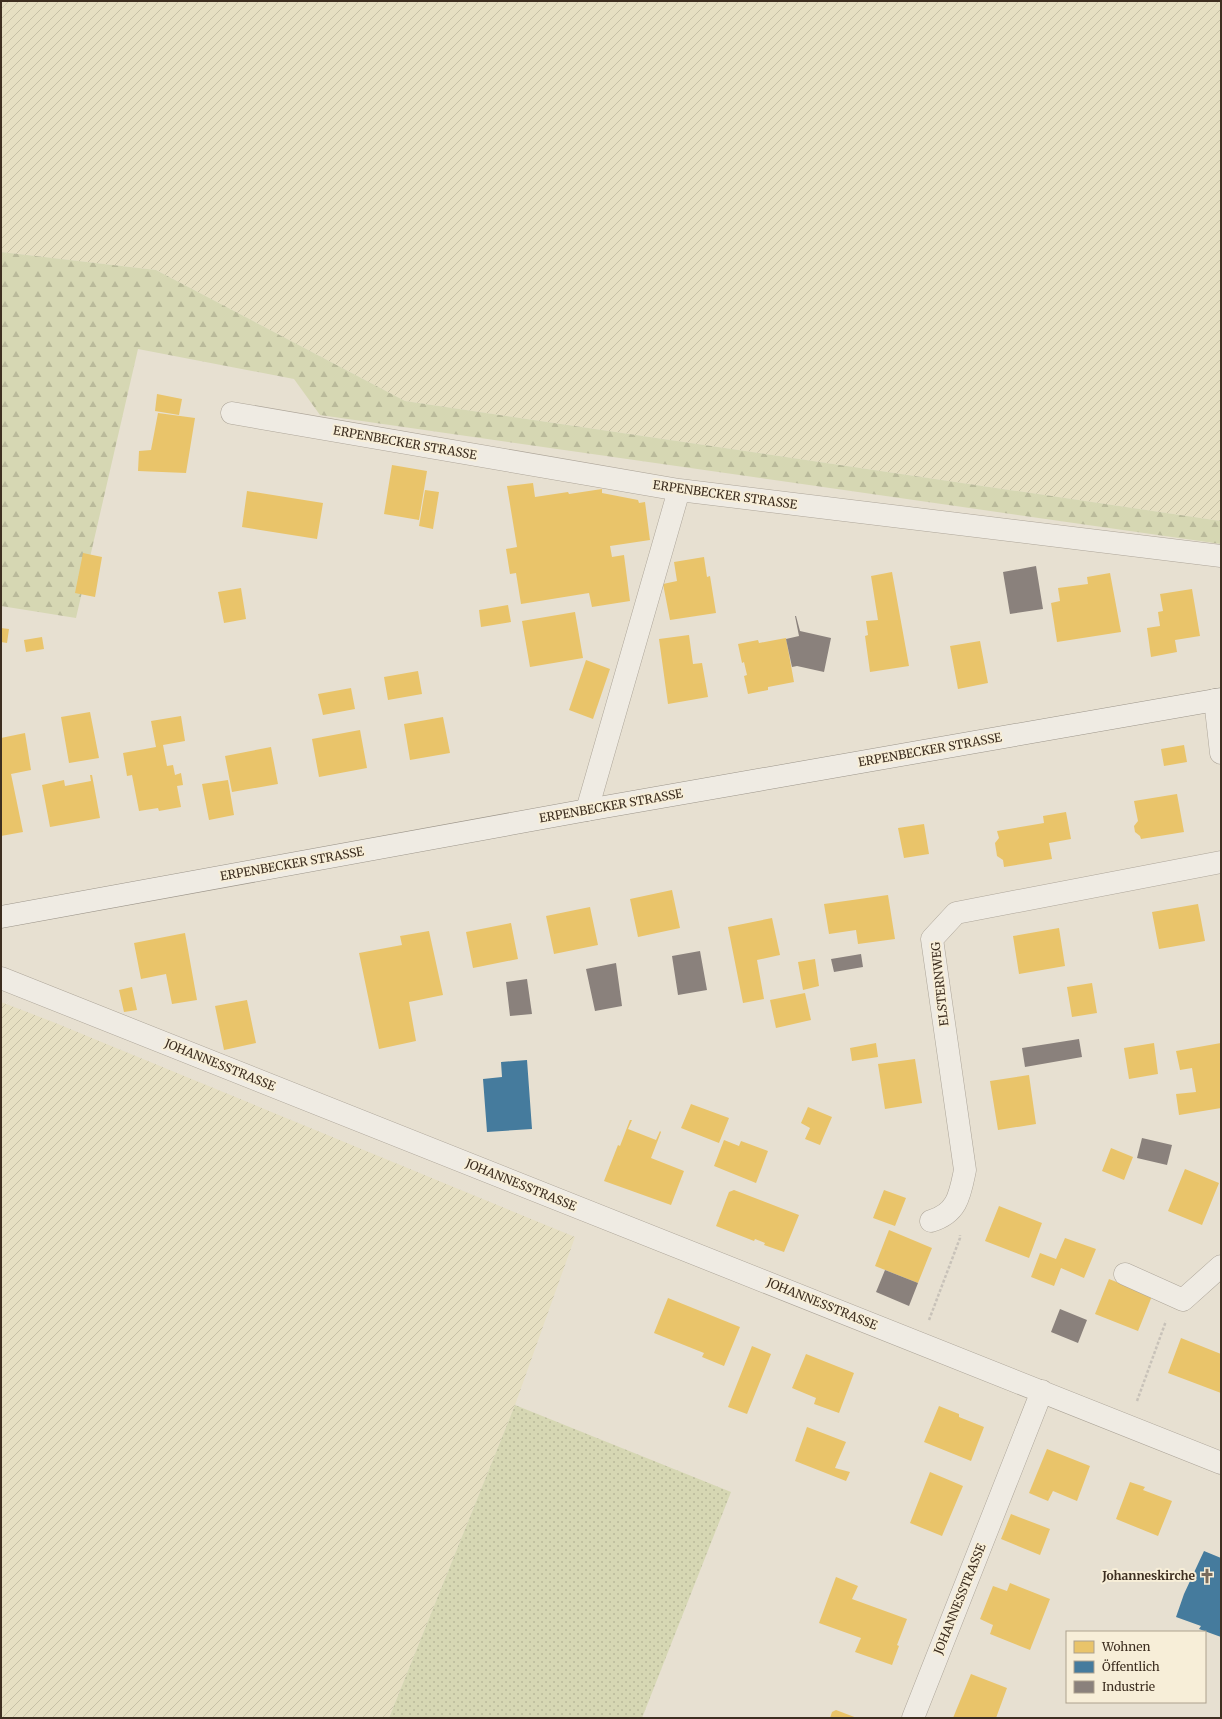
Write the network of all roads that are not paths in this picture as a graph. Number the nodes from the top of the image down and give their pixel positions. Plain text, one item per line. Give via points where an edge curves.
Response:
1 (232, 413) dead end
2 (679, 490) junction
3 (1221, 556) edge
4 (1218, 700) edge
5 (1221, 753) edge
6 (587, 810) junction
7 (1221, 862) edge
8 (1, 917) edge
9 (1, 978) edge
10 (931, 1221) dead end
11 (1221, 1266) edge
12 (1125, 1274) dead end
13 (1042, 1391) junction
14 (1221, 1463) edge
15 (913, 1718) edge

1 - 2 street, ERPENBECKER STRASSE
2 - 3 street, ERPENBECKER STRASSE
2 - 6 street
4 - 5 street
4 - 6 street, ERPENBECKER STRASSE
6 - 8 street, ERPENBECKER STRASSE
7 - 10 street, ELSTERNWEG via 956,913 932,939 965,1170 959,1196 952,1209 942,1218
9 - 13 street, JOHANNESSTRASSE
11 - 12 street via 1183,1300
13 - 14 street, JOHANNESSTRASSE
13 - 15 street, JOHANNESSTRASSE

